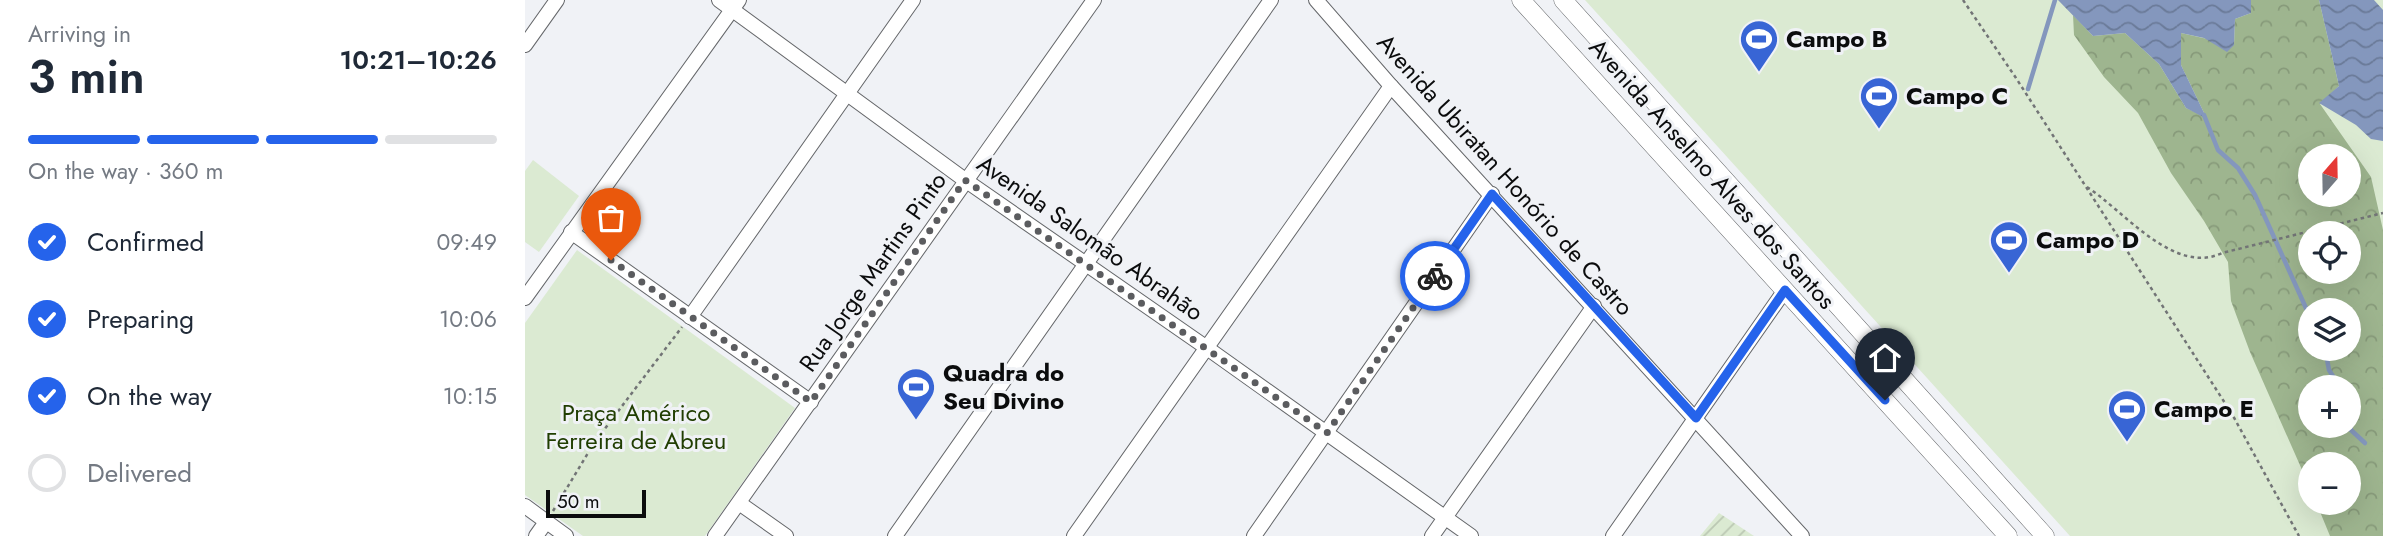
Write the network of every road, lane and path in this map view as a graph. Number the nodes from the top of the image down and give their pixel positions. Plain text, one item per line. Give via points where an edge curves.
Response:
1 (557, 0) edge
2 (719, 0) edge
3 (913, 0) edge
4 (1094, 0) edge
5 (1271, 0) edge
6 (1316, 0) edge
7 (1521, 0) edge
8 (1563, 0) edge
9 (1963, 0) edge
10 (736, 5) edge
11 (525, 45) edge
12 (1391, 86) junction
13 (847, 94) junction
14 (965, 180) junction
15 (2084, 185) junction
16 (1492, 194) junction
17 (2381, 213) edge
18 (571, 232) junction
19 (1086, 263) junction
20 (1785, 290) junction
21 (525, 298) edge
22 (1594, 306) junction
23 (691, 317) junction
24 (1207, 348) junction
25 (811, 402) junction
26 (1696, 418) junction
27 (1941, 419) junction
28 (1327, 433) junction
29 (1918, 437) junction
30 (1971, 454) junction
31 (1946, 468) junction
32 (739, 503) junction
33 (525, 506) edge
34 (1445, 517) junction
35 (546, 522) junction
36 (1797, 534) edge
37 (536, 536) edge
38 (566, 536) edge
39 (715, 536) edge
40 (786, 536) edge
41 (895, 536) edge
42 (1074, 536) edge
43 (1254, 536) edge
44 (1431, 536) edge
45 (1471, 536) edge
46 (1613, 536) edge
47 (2008, 536) edge
48 (2045, 536) edge
49 (2299, 536) edge

1 - 11 street
2 - 10 street, Avenida Salomão Abrahão
3 - 13 street
4 - 14 street, Rua Jorge Martins Pinto
5 - 19 street
6 - 12 street, Avenida Ubiratan Honório de Castro
7 - 20 main road, Avenida Anselmo Alves dos Santos
8 - 27 main road, Avenida Anselmo Alves dos Santos
9 - 15 path
10 - 13 street, Avenida Salomão Abrahão
10 - 18 street
12 - 16 street, Avenida Ubiratan Honório de Castro
12 - 24 street
13 - 14 street, Avenida Salomão Abrahão
13 - 23 street
14 - 19 street, Avenida Salomão Abrahão
14 - 25 street, Rua Jorge Martins Pinto
15 - 17 path via 2159,243 2203,260
15 - 49 path via 2232,414
16 - 22 street, Avenida Ubiratan Honório de Castro
16 - 28 street
18 - 21 street
18 - 23 street
19 - 24 street, Avenida Salomão Abrahão
19 - 41 street
20 - 26 street
20 - 29 main road, Avenida Anselmo Alves dos Santos
22 - 26 street, Avenida Ubiratan Honório de Castro
22 - 34 street
23 - 25 street
23 - 35 path via 599,435
24 - 28 street, Avenida Salomão Abrahão
24 - 42 street
25 - 32 street, Rua Jorge Martins Pinto
26 - 36 street, Avenida Ubiratan Honório de Castro
26 - 46 street
27 - 29 main road
27 - 30 main road, Avenida Anselmo Alves dos Santos
28 - 34 street, Avenida Salomão Abrahão
28 - 43 street
29 - 31 main road, Avenida Anselmo Alves dos Santos
30 - 31 main road via 1959,455
30 - 48 main road, Avenida Anselmo Alves dos Santos
31 - 47 main road, Avenida Anselmo Alves dos Santos
32 - 39 street, Rua Jorge Martins Pinto
32 - 40 street
33 - 35 street
34 - 44 street
34 - 45 street, Avenida Salomão Abrahão
35 - 37 street
35 - 38 street

